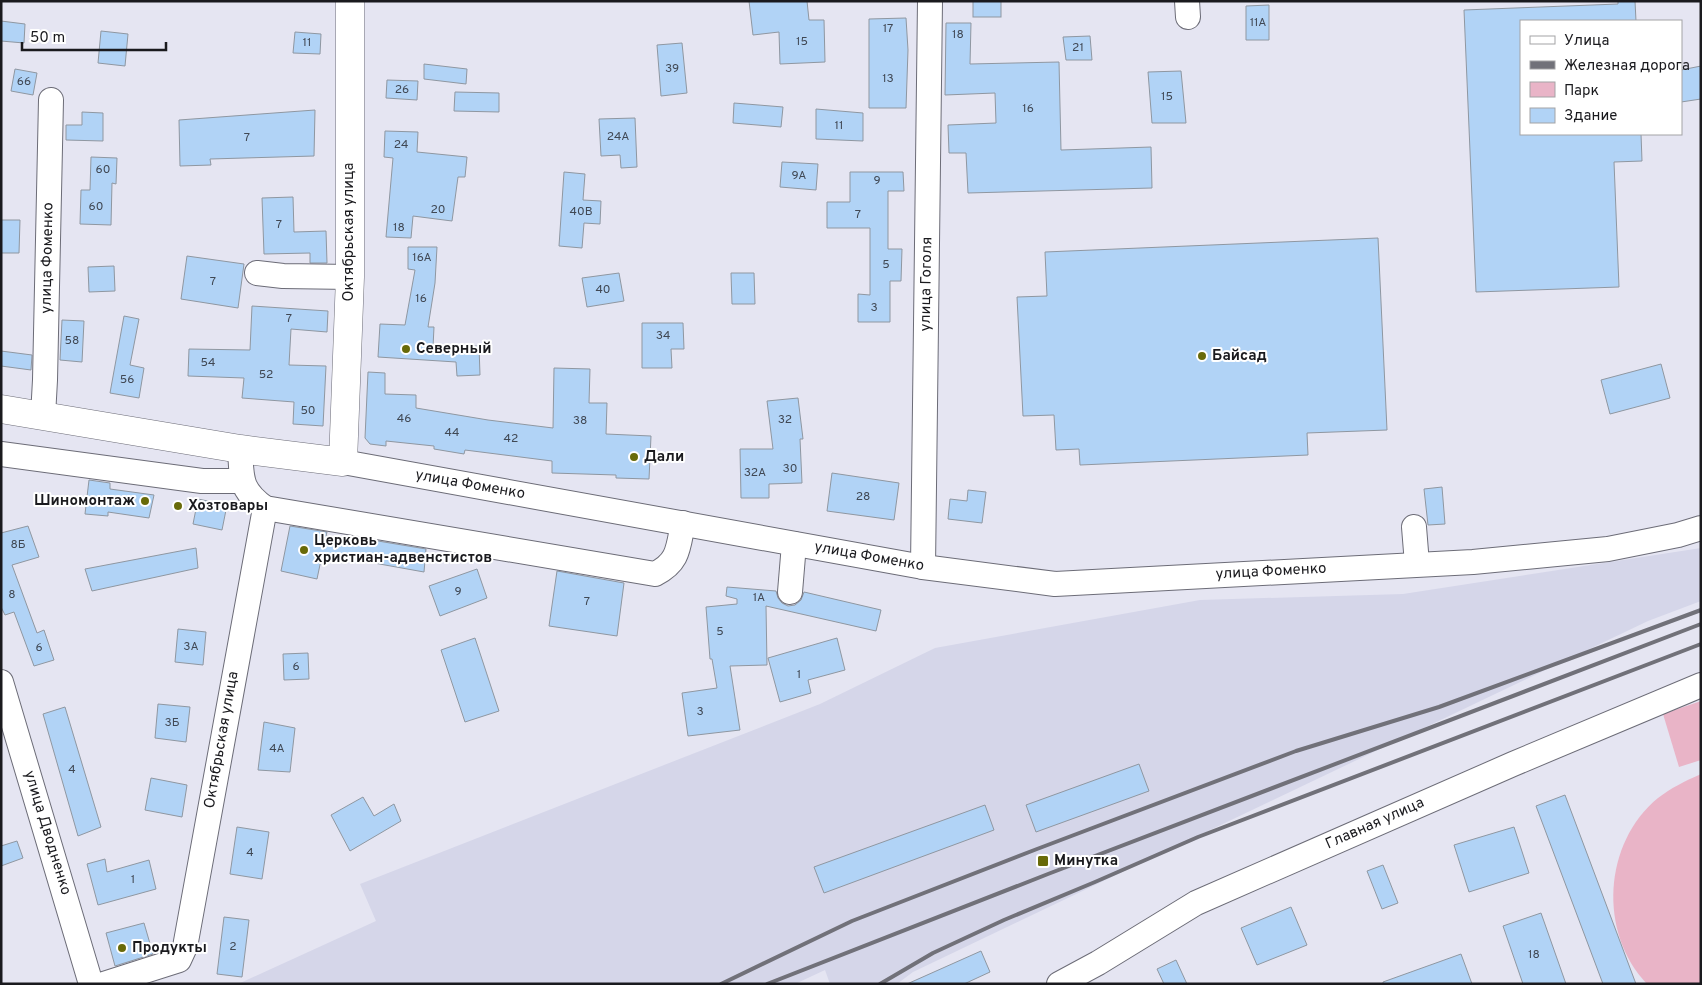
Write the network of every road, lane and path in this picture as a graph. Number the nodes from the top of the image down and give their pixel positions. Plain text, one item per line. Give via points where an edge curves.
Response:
1 (350, 1) edge
2 (930, 1) edge
3 (51, 100) dead end
4 (257, 273) dead end
5 (350, 277) junction
6 (1, 409) edge
7 (43, 416) junction
8 (240, 449) junction
9 (1, 454) edge
10 (344, 462) junction
11 (242, 481) junction
12 (264, 508) junction
13 (682, 523) junction
14 (1414, 526) dead end
15 (1701, 528) edge
16 (794, 544) junction
17 (1417, 564) junction
18 (923, 567) junction
19 (790, 592) dead end
20 (1, 682) edge
21 (1701, 685) edge
22 (7, 717) edge
23 (91, 984) edge
24 (104, 984) edge
25 (1059, 984) edge

1 - 5 main road, Октябрьская улица
2 - 18 street, улица Гоголя
3 - 7 street, улица Фоменко
4 - 5 street
5 - 10 main road, Октябрьская улица
6 - 7 main road, улица Фоменко
7 - 8 main road, улица Фоменко
8 - 10 main road, улица Фоменко
8 - 11 street
9 - 11 street via 202,481
10 - 13 street, улица Фоменко
11 - 12 street via 252,498
12 - 13 street via 655,574 667,568 676,556
12 - 24 street, Октябрьская улица via 185,947 179,960
13 - 16 street, улица Фоменко
14 - 17 street
15 - 17 street, улица Фоменко via 1608,549
16 - 18 street, улица Фоменко
16 - 19 street
17 - 18 street, улица Фоменко via 1055,584
20 - 22 street, улица Дводненко
21 - 25 street, Главная улица via 1196,903
22 - 23 street, улица Дводненко

